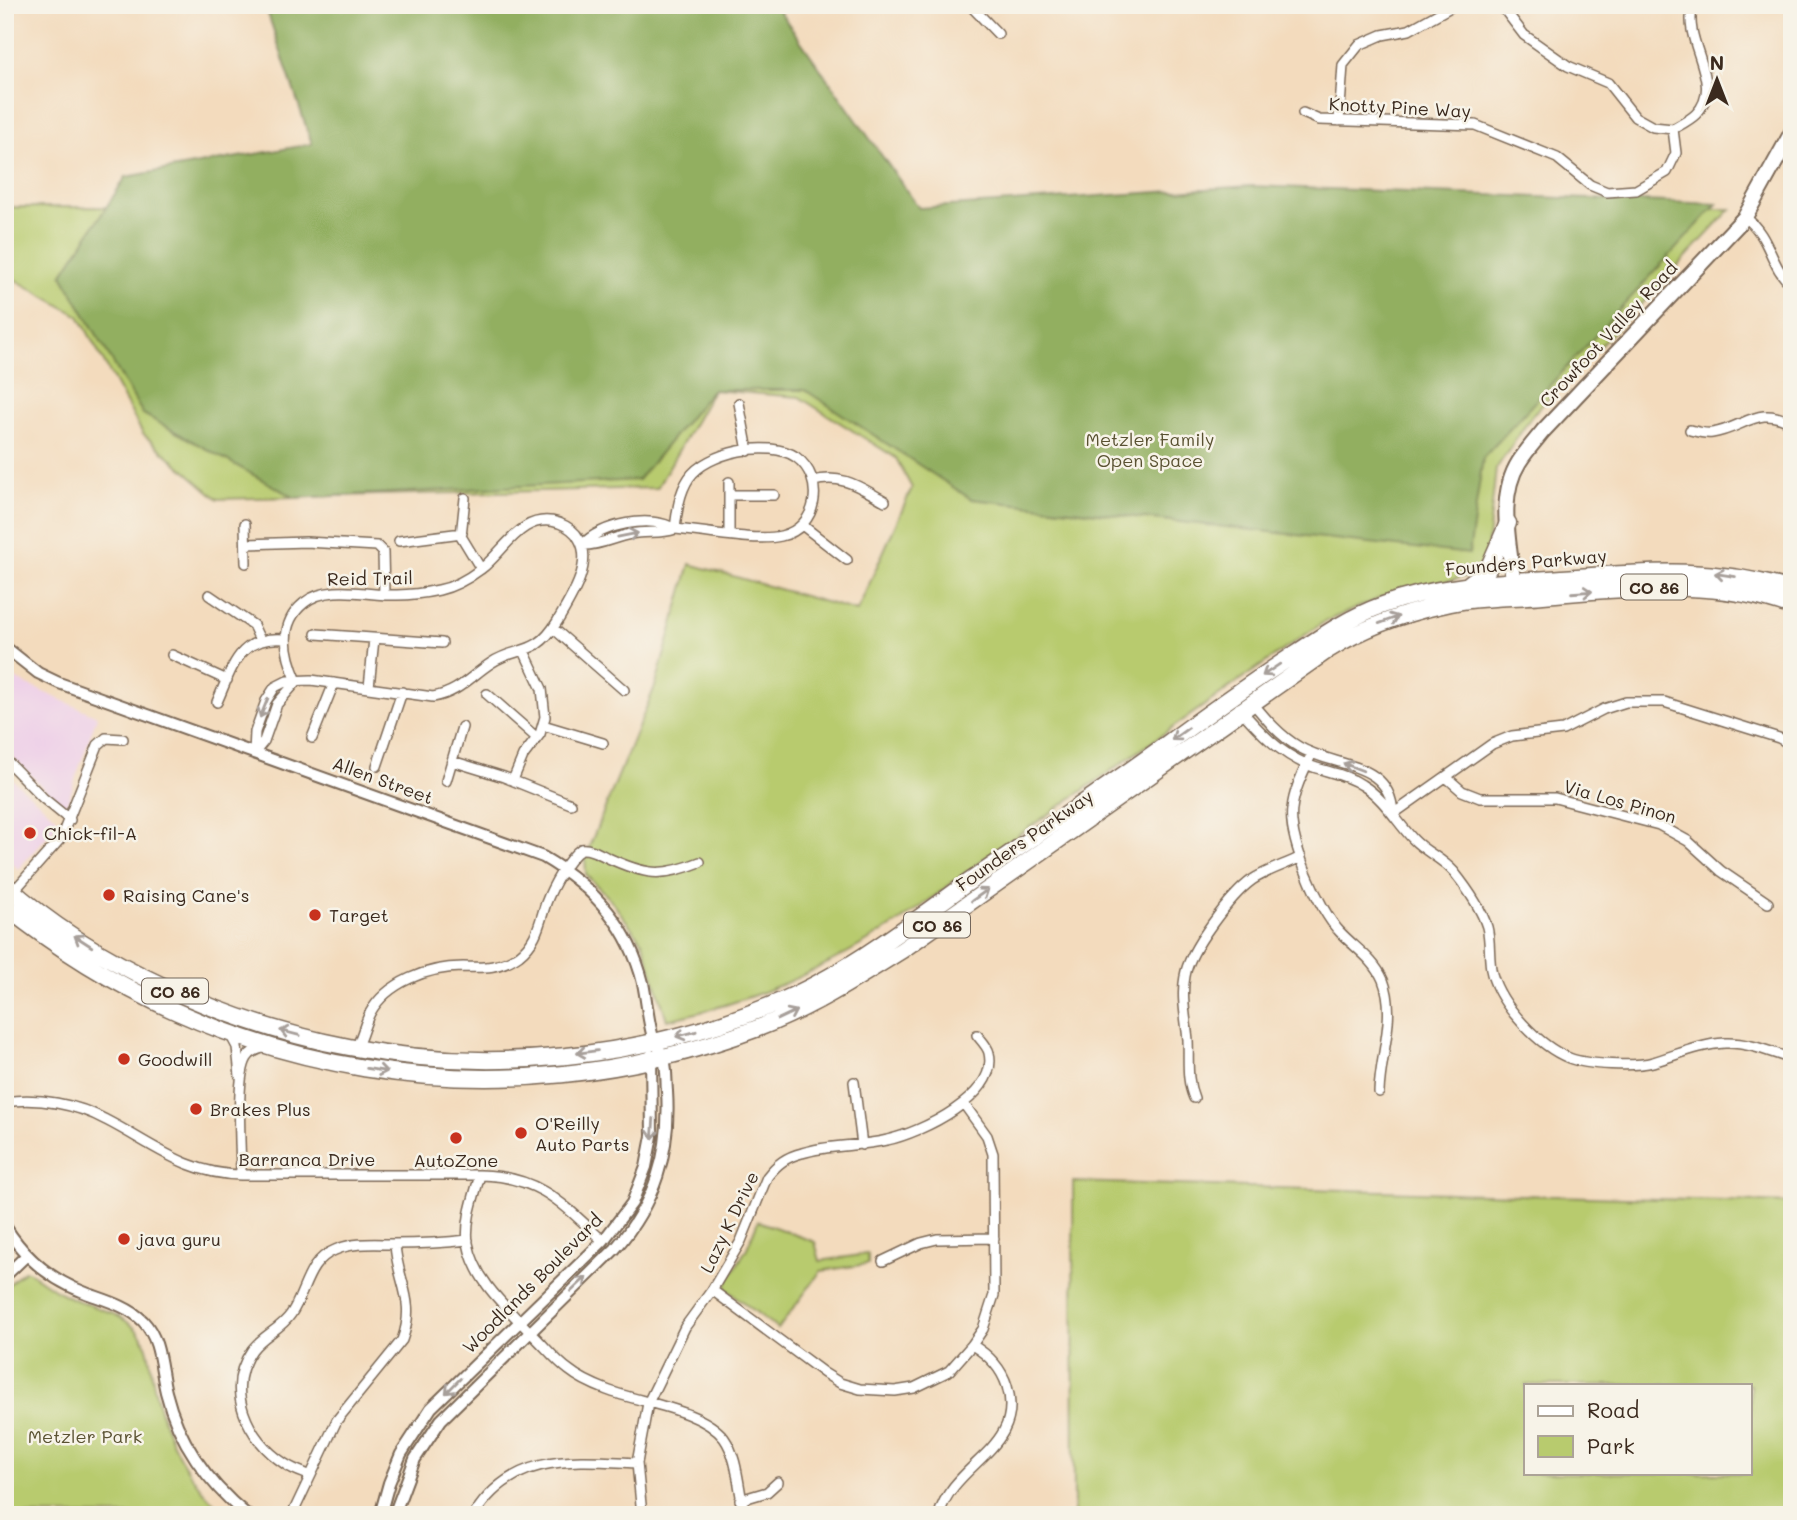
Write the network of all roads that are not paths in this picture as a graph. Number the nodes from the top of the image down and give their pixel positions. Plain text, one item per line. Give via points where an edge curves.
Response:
1 (970, 5) edge
2 (1454, 5) edge
3 (1501, 5) edge
4 (1693, 5) edge
5 (998, 34) dead end
6 (1303, 113) dead end
7 (1339, 121) junction
8 (1673, 129) junction
9 (1792, 132) edge
10 (1745, 217) junction
11 (1792, 285) edge
12 (739, 403) dead end
13 (1792, 424) edge
14 (1690, 429) dead end
15 (748, 451) junction
16 (813, 481) junction
17 (729, 482) dead end
18 (729, 495) junction
19 (774, 495) dead end
20 (465, 498) dead end
21 (885, 501) dead end
22 (1508, 523) junction
23 (245, 524) dead end
24 (802, 524) junction
25 (675, 529) junction
26 (462, 533) junction
27 (729, 534) junction
28 (399, 541) dead end
29 (246, 544) junction
30 (582, 545) junction
31 (847, 561) dead end
32 (246, 563) dead end
33 (481, 569) junction
34 (1468, 585) junction
35 (1514, 590) junction
36 (1792, 590) edge
37 (209, 595) dead end
38 (384, 595) junction
39 (1792, 607) edge
40 (553, 628) junction
41 (316, 634) dead end
42 (285, 639) junction
43 (374, 639) junction
44 (261, 640) junction
45 (442, 643) dead end
46 (5, 647) edge
47 (524, 651) junction
48 (172, 654) dead end
49 (227, 680) junction
50 (296, 681) junction
51 (334, 684) junction
52 (369, 687) junction
53 (624, 690) dead end
54 (402, 692) junction
55 (487, 694) dead end
56 (1242, 700) junction
57 (217, 702) dead end
58 (543, 725) junction
59 (462, 727) dead end
60 (312, 738) dead end
61 (537, 738) junction
62 (123, 739) dead end
63 (603, 743) dead end
64 (1792, 745) edge
65 (254, 752) junction
66 (1312, 753) junction
67 (5, 759) edge
68 (452, 761) junction
69 (1307, 765) junction
70 (377, 766) dead end
71 (1446, 777) junction
72 (513, 780) junction
73 (446, 781) dead end
74 (571, 804) dead end
75 (1392, 814) junction
76 (70, 820) junction
77 (1301, 858) junction
78 (700, 862) dead end
79 (565, 870) junction
80 (7, 895) edge
81 (1768, 903) dead end
82 (230, 1034) junction
83 (977, 1035) dead end
84 (654, 1042) junction
85 (268, 1046) junction
86 (356, 1048) junction
87 (310, 1058) junction
88 (657, 1059) junction
89 (1792, 1059) edge
90 (242, 1081) junction
91 (854, 1082) dead end
92 (1379, 1092) dead end
93 (1194, 1098) dead end
94 (5, 1102) edge
95 (964, 1104) junction
96 (862, 1145) junction
97 (241, 1175) junction
98 (480, 1175) junction
99 (632, 1203) junction
100 (5, 1226) edge
101 (630, 1231) junction
102 (994, 1238) junction
103 (468, 1240) junction
104 (603, 1241) junction
105 (395, 1244) junction
106 (27, 1255) junction
107 (883, 1261) dead end
108 (5, 1276) edge
109 (712, 1290) junction
110 (520, 1321) junction
111 (530, 1331) junction
112 (972, 1345) junction
113 (648, 1403) junction
114 (637, 1463) junction
115 (309, 1475) junction
116 (778, 1482) dead end
117 (740, 1500) junction
118 (247, 1515) edge
119 (292, 1515) edge
120 (380, 1515) edge
121 (394, 1515) edge
122 (474, 1515) edge
123 (642, 1515) edge
124 (745, 1515) edge
125 (939, 1515) edge

1 - 5 street
2 - 7 street via 1409,30 1359,45 1343,65
3 - 8 street via 1524,35 1568,66 1608,83 1635,117 1653,127
4 - 8 street via 1693,43 1706,77 1707,97 1696,114
6 - 7 street, Knotty Pine Way
7 - 8 street, Knotty Pine Way via 1475,125 1557,158 1590,185 1607,191 1636,190 1667,172 1676,153
9 - 10 main road, Crowfoot Valley Road
10 - 11 street via 1764,236 1781,274
10 - 22 main road, Crowfoot Valley Road via 1518,463 1510,481
12 - 15 street
13 - 14 street via 1763,416 1712,433
15 - 16 street via 790,454 804,464
15 - 25 street via 719,456 694,471 683,488
16 - 21 street via 844,480
16 - 24 street via 814,504
17 - 18 street
18 - 19 street
18 - 27 street
20 - 26 street
22 - 34 highway via 1488,569
22 - 35 main road, Crowfoot Valley Road
23 - 29 street
24 - 27 street via 776,537
24 - 31 street
25 - 27 street
25 - 30 street
26 - 28 street
26 - 33 street
29 - 32 street
29 - 38 street via 377,546 383,552
30 - 33 street, Reid Trail via 565,526 538,522 515,533
30 - 40 street via 583,569
33 - 38 street, Reid Trail via 443,589
34 - 35 highway, Founders Parkway / CO 86
34 -> 56 highway, Founders Parkway / CO 86 via 1438,589 1366,612 1333,629
36 -> 35 highway, Founders Parkway / CO 86 via 1691,571
35 -> 39 highway, Founders Parkway / CO 86 via 1690,587 1724,590
56 -> 35 highway, Founders Parkway / CO 86 via 1387,620
37 - 44 street via 253,625
38 - 42 street, Reid Trail via 335,592 316,596 294,614
40 - 47 street
40 - 53 street
41 - 43 street
42 - 44 street
42 - 50 street
43 - 45 street
43 - 52 street
44 - 49 street via 242,652
46 - 65 street, Allen Street via 38,673 60,683
47 - 54 street via 498,659 446,694 427,697
47 - 58 street via 543,694
48 - 49 street
49 - 57 street
50 - 51 street
50 - 65 street via 277,704 264,741
51 - 52 street
51 - 60 street
52 - 54 street
54 - 70 street
55 - 61 street
56 - 66 street via 1285,737
56 - 69 street via 1274,745
56 -> 84 highway, Founders Parkway / CO 86 via 818,984 729,1021
88 -> 56 highway, Founders Parkway / CO 86 via 759,1028 851,982 902,950
58 - 61 street
58 - 63 street
59 - 68 street
61 - 72 street
62 - 76 street via 106,738 99,745
64 - 71 street via 1664,702 1640,700 1616,704 1563,730 1502,739
65 - 79 street, Allen Street via 528,851
66 - 69 street
75 -> 66 street via 1389,792 1380,781
67 - 76 street
68 - 72 street
68 - 73 street
69 - 75 street via 1359,782
69 - 77 street via 1292,810
71 - 75 street
71 - 81 street, Via Los Pinon via 1462,791 1480,798 1555,797 1659,825 1688,841 1732,880
72 - 74 street
75 - 89 street via 1414,840 1454,872 1486,925 1491,968 1506,1002 1559,1054 1583,1062 1640,1064 1734,1042
76 - 80 street via 48,855
77 - 92 street via 1332,924 1371,961 1385,987 1388,1010
77 - 93 street via 1245,886 1189,958 1183,997 1188,1077
78 - 79 street via 673,872 649,873 583,849
79 - 84 street, Allen Street via 598,898 629,942
79 - 86 street via 549,896 534,939 524,950 496,967 438,970 393,988 371,1012
80 - 82 highway, Founders Parkway / CO 86 via 58,946 116,982
86 -> 80 highway, Founders Parkway / CO 86 via 277,1030 167,988
82 - 85 highway, Founders Parkway / CO 86
82 - 90 street
83 - 95 street, Lazy K Drive via 989,1051 989,1064 977,1092
84 -> 86 highway, Founders Parkway / CO 86 via 516,1059 428,1057
84 - 88 street, Woodlands Boulevard
85 - 87 highway, Founders Parkway / CO 86
85 - 90 street via 249,1056
86 - 87 highway
87 -> 88 highway, Founders Parkway / CO 86 via 387,1072 482,1079 593,1072
88 -> 99 street, Woodlands Boulevard via 652,1136
88 - 101 street, Woodlands Boulevard via 668,1112 666,1147 653,1192
90 - 97 street
91 - 96 street
94 - 97 street, Barranca Drive via 48,1102 81,1110 182,1163 211,1173
95 - 96 street, Lazy K Drive via 913,1131
95 - 102 street via 991,1146
96 - 109 street, Lazy K Drive via 805,1151 774,1168 762,1186 741,1241
97 - 98 street, Barranca Drive
98 - 103 street
98 - 104 street, Barranca Drive via 542,1189
99 - 101 street
99 - 104 street, Woodlands Boulevard
100 - 106 street
111 -> 101 street, Woodlands Boulevard
102 - 107 street via 937,1239
102 - 112 street via 994,1295 983,1329
103 - 105 street
103 - 110 street via 489,1289
104 - 110 street, Woodlands Boulevard
105 - 115 street via 409,1307 407,1328 396,1350 337,1420
105 - 115 street via 360,1243 326,1254 313,1268 290,1317 255,1346 242,1369 239,1392 248,1426 285,1464
106 - 108 street
106 - 118 street via 51,1276 125,1308 142,1321 156,1344 184,1441 218,1489
109 - 112 street via 824,1373 860,1389 914,1388 949,1371
109 - 113 street, Lazy K Drive via 685,1327
110 - 111 street
110 -> 120 street, Woodlands Boulevard via 422,1421 394,1469
111 - 113 street via 574,1374
111 - 121 street, Woodlands Boulevard via 432,1432 411,1467
112 - 125 street via 1000,1372 1009,1394 1009,1415 996,1445 955,1483
113 - 114 street, Lazy K Drive
113 - 117 street via 698,1418 719,1434 732,1452
114 - 122 street via 564,1461 533,1466 505,1481
114 - 123 street, Lazy K Drive
115 - 119 street
116 - 117 street via 767,1492
117 - 124 street

